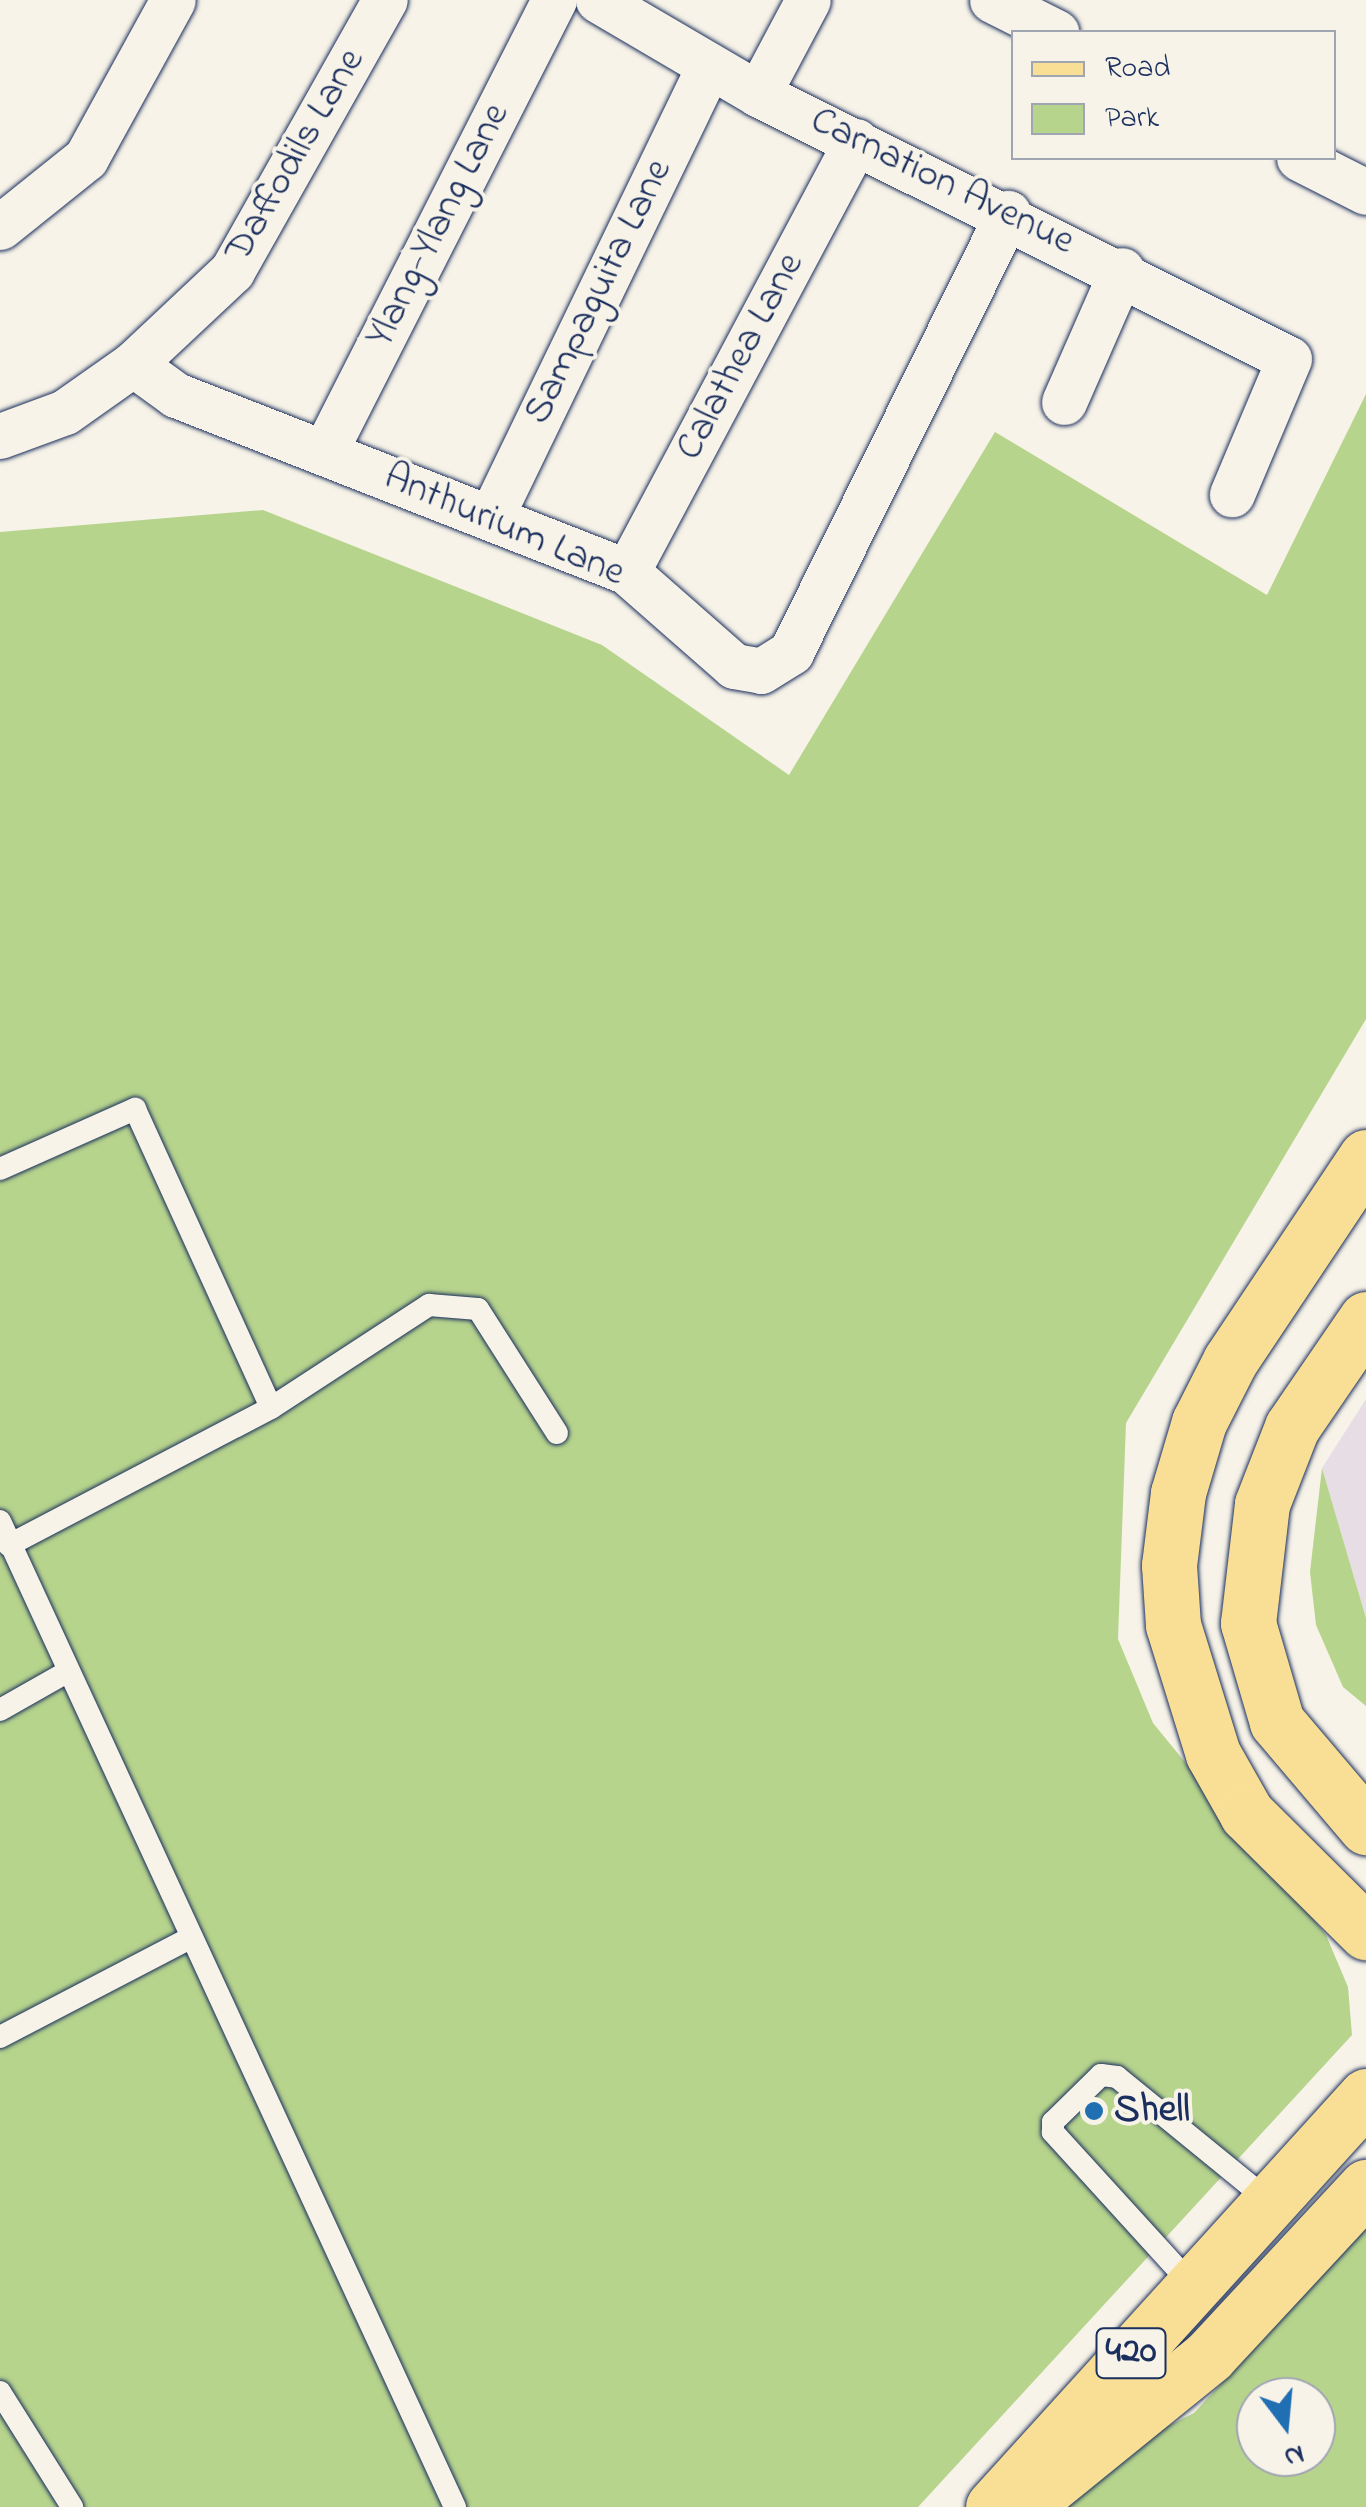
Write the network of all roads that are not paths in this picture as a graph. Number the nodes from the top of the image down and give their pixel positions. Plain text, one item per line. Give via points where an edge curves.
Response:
1 (173, 0) edge
2 (386, 0) edge
3 (554, 0) edge
4 (598, 0) edge
5 (808, 0) edge
6 (992, 0) edge
7 (1052, 30) edge
8 (708, 68) junction
9 (758, 94) junction
10 (856, 142) junction
11 (1304, 160) edge
12 (1366, 192) edge
13 (1008, 212) junction
14 (0, 226) edge
15 (1122, 270) junction
16 (133, 364) junction
17 (1064, 402) dead end
18 (0, 436) edge
19 (324, 453) junction
20 (1232, 494) dead end
21 (490, 517) junction
22 (627, 572) junction
23 (1366, 1157) edge
24 (0, 1170) edge
25 (1366, 1319) edge
26 (271, 1408) junction
27 (557, 1433) dead end
28 (0, 1521) edge
29 (9, 1545) junction
30 (65, 1673) junction
31 (0, 1710) edge
32 (1366, 1827) edge
33 (1366, 1932) edge
34 (192, 1936) junction
35 (0, 2037) edge
36 (1366, 2096) edge
37 (1366, 2187) edge
38 (1269, 2201) junction
39 (1192, 2285) junction
40 (0, 2392) edge
41 (72, 2507) edge
42 (455, 2507) edge
43 (994, 2507) edge
44 (1023, 2507) edge

1 - 14 street via 86,158
2 - 16 street, Daffodils Lane via 232,270
3 - 19 street, Ylang-Ylang Lane
4 - 8 street, Carnation Avenue
5 - 9 street
6 - 7 street
8 - 9 street, Carnation Avenue
8 - 21 street, Sampaguita Lane
9 - 10 street, Carnation Avenue
10 - 13 street, Carnation Avenue
10 - 22 street, Calathea Lane
11 - 12 street
13 - 15 street, Carnation Avenue
13 - 22 street, Anthurium Lane via 791,652 761,671 734,666
15 - 17 street
15 - 20 street, Carnation Avenue via 1289,359
16 - 18 street, Daffodils Lane via 65,412
16 - 19 street, Anthurium Lane via 176,395
19 - 21 street, Anthurium Lane
21 - 22 street, Anthurium Lane
23 - 33 main road via 1230,1361 1199,1422 1178,1493 1169,1565 1172,1625 1213,1754 1247,1814
24 - 26 lane via 135,1108
25 - 32 main road via 1292,1427 1262,1504 1248,1623 1278,1722
26 - 27 lane via 430,1305 478,1309
26 - 29 lane
28 - 29 lane
29 - 30 lane
30 - 31 lane
30 - 34 lane
34 - 35 lane
34 - 42 lane
36 - 38 main road, 420
37 - 44 main road, 420 via 1210,2356
38 - 39 main road, 420
38 - 39 lane via 1117,2077 1102,2075 1053,2122 1053,2132
39 - 43 main road, 420
40 - 41 lane

